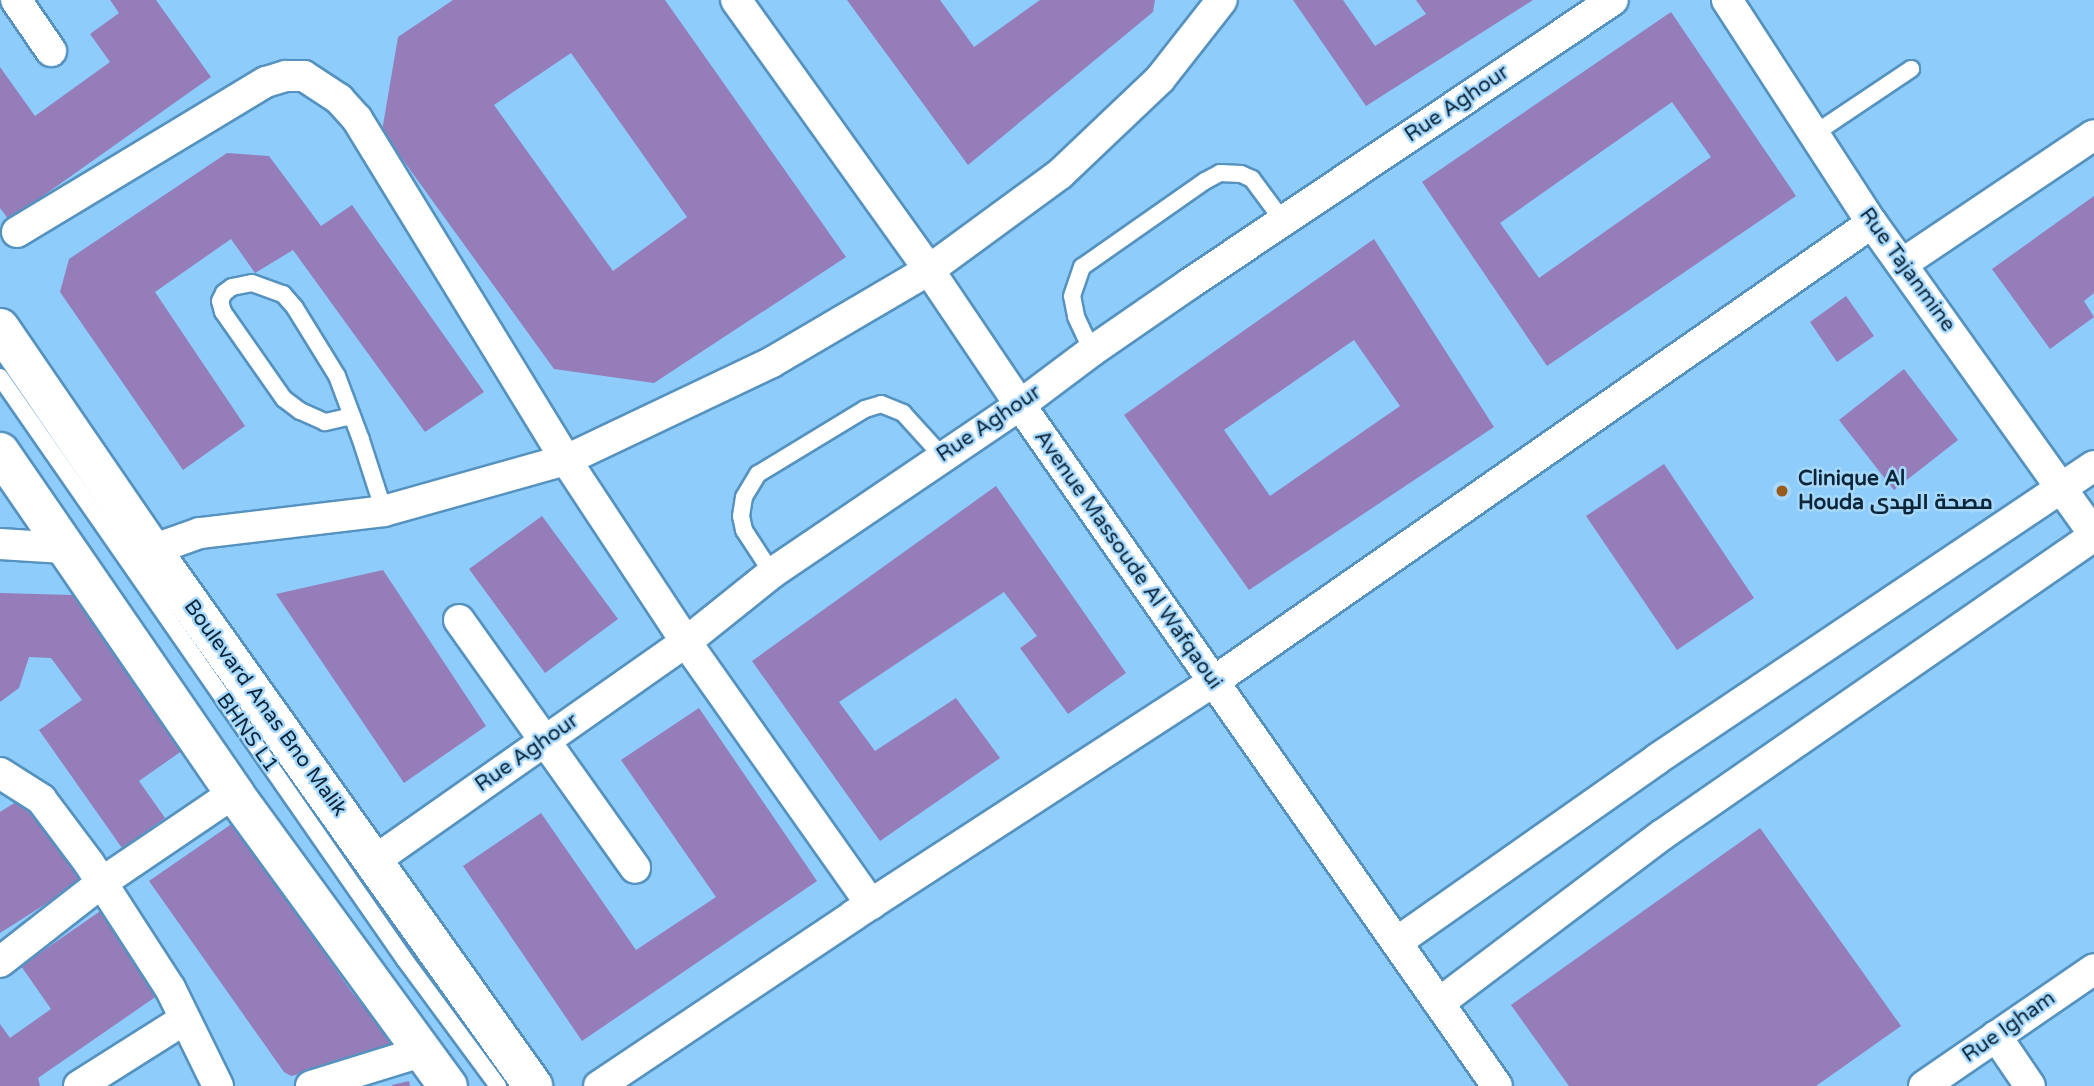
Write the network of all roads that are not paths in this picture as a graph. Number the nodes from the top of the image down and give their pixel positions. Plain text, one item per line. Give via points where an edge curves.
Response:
1 (16, 0) edge
2 (736, 0) edge
3 (1222, 0) edge
4 (1613, 0) edge
5 (1727, 0) edge
6 (51, 51) dead end
7 (1911, 69) dead end
8 (1814, 134) junction
9 (2094, 135) edge
10 (1283, 221) junction
11 (1872, 223) junction
12 (17, 232) dead end
13 (1902, 264) junction
14 (929, 270) junction
15 (0, 328) edge
16 (1092, 351) junction
17 (0, 377) edge
18 (0, 388) edge
19 (1020, 405) junction
20 (352, 416) junction
21 (0, 452) edge
22 (942, 456) junction
23 (566, 460) junction
24 (2094, 466) edge
25 (2063, 487) junction
26 (384, 511) junction
27 (2094, 535) edge
28 (0, 544) edge
29 (64, 548) junction
30 (152, 550) junction
31 (772, 573) junction
32 (459, 620) dead end
33 (686, 642) junction
34 (1213, 682) junction
35 (545, 741) junction
36 (5, 782) edge
37 (234, 793) junction
38 (374, 861) junction
39 (635, 868) dead end
40 (101, 883) junction
41 (871, 904) junction
42 (1397, 942) junction
43 (0, 962) edge
44 (2094, 969) edge
45 (1439, 1003) junction
46 (185, 1019) junction
47 (1996, 1036) junction
48 (424, 1051) junction
49 (79, 1086) edge
50 (218, 1086) edge
51 (311, 1086) edge
52 (448, 1086) edge
53 (486, 1086) edge
54 (498, 1086) edge
55 (533, 1086) edge
56 (599, 1086) edge
57 (1497, 1086) edge
58 (1924, 1086) edge
59 (2030, 1086) edge

1 - 6 street
2 - 14 street, Avenue Massoude Al Wafqaoui
3 - 14 street via 1160,79 1060,174
4 - 10 street, Rue Aghour
5 - 8 street, Rue Tajanmine
7 - 8 lane
8 - 11 street, Rue Tajanmine
9 - 13 street
10 - 16 street, Rue Aghour
10 - 16 lane via 1252,179 1220,173 1205,181 1082,267 1072,296
11 - 13 street, Rue Tajanmine
11 - 34 street
12 - 23 street via 266,82 304,76 339,99 357,119
13 - 25 street, Rue Tajanmine
14 - 19 street, Avenue Massoude Al Wafqaoui
14 - 23 street via 772,362
15 - 30 street, Boulevard Anas Bno Malik
16 - 19 street, Rue Aghour
17 - 54 lane, BHNS L1 via 389,938
18 - 53 lane, BHNS L1
19 - 22 street, Rue Aghour
19 - 34 street, Avenue Massoude Al Wafqaoui
20 - 20 lane via 337,376 283,294 252,283 225,293 220,301 223,312 284,400 325,422
20 - 26 lane
21 - 29 street
22 - 31 street, Rue Aghour
22 - 31 lane via 903,413 881,404 865,409 758,474 744,497 741,516 744,530
23 - 26 street
23 - 33 street
24 - 25 street
25 - 27 street, Rue Tajanmine
25 - 42 street via 1657,760
26 - 30 street via 200,533
27 - 45 street via 1661,835
28 - 29 street
29 - 37 street
30 - 38 street, Boulevard Anas Bno Malik
31 - 33 street, Rue Aghour
32 - 35 street
33 - 35 street, Rue Aghour
33 - 41 street
34 - 41 street
34 - 42 street, Avenue Massoude Al Wafqaoui
35 - 38 street, Rue Aghour
35 - 39 street
36 - 40 street via 41,799
37 - 40 street
37 - 48 street
38 - 55 street, Boulevard Anas Bno Malik
40 - 43 street
40 - 46 street via 170,988
41 - 56 street
42 - 45 street, Avenue Massoude Al Wafqaoui
44 - 47 street, Rue Igham
45 - 57 street, Avenue Massoude Al Wafqaoui
46 - 49 street
46 - 50 street
47 - 58 street, Rue Igham
47 - 59 street
48 - 51 street
48 - 52 street

